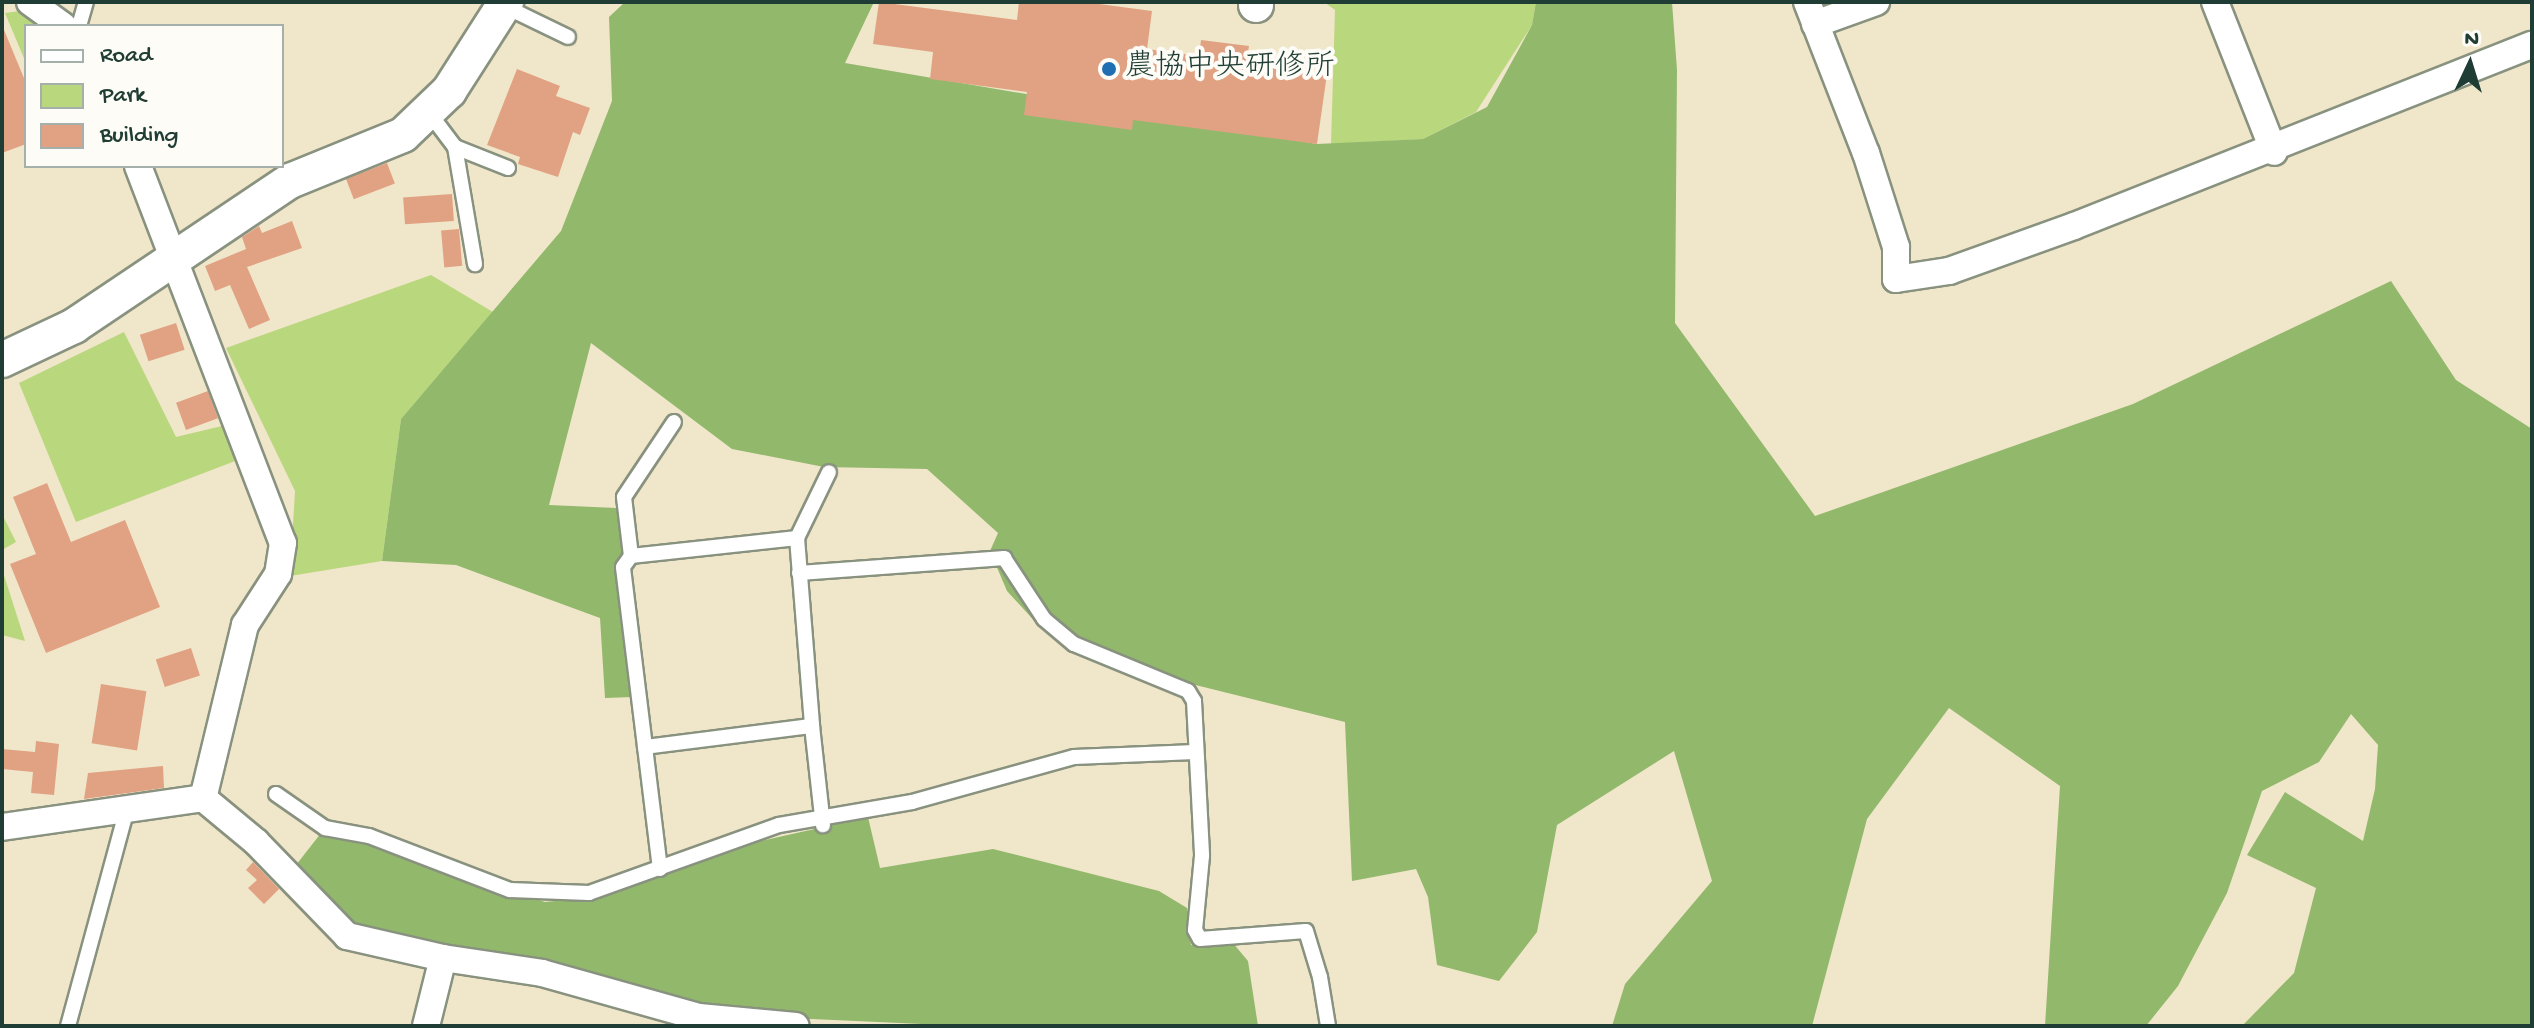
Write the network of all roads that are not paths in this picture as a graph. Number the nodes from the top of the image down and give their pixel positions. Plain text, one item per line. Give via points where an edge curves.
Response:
1 (30, 2) edge
2 (86, 2) edge
3 (1876, 2) edge
4 (2215, 2) edge
5 (505, 4) edge
6 (1811, 13) edge
7 (60, 24) edge
8 (80, 24) edge
9 (568, 37) dead end
10 (2532, 45) edge
11 (430, 114) junction
12 (455, 147) junction
13 (2274, 152) junction
14 (139, 168) edge
15 (508, 168) dead end
16 (175, 258) junction
17 (475, 264) dead end
18 (2, 360) edge
19 (674, 422) dead end
20 (829, 472) dead end
21 (797, 538) junction
22 (631, 556) junction
23 (799, 573) junction
24 (812, 726) junction
25 (645, 747) junction
26 (1195, 752) junction
27 (276, 794) dead end
28 (203, 798) junction
29 (126, 812) junction
30 (822, 822) junction
31 (2, 827) edge
32 (660, 869) junction
33 (443, 958) junction
34 (68, 1026) edge
35 (426, 1026) edge
36 (796, 1026) edge
37 (1328, 1026) edge

1 - 7 street
2 - 8 lane
3 - 6 street
4 - 13 street
5 - 9 lane
5 - 11 street
6 - 13 street via 1866,153 1896,247 1896,279 1949,271
10 - 13 street
11 - 12 lane
11 - 16 street via 403,135 290,181
12 - 15 lane
12 - 17 lane
14 - 16 street
16 - 18 street via 74,326
16 - 28 street via 283,543 278,574 245,625
19 - 22 lane via 624,497
20 - 21 lane
21 - 22 lane
21 - 23 lane
22 - 25 lane via 623,567
23 - 24 lane
23 - 26 lane via 1004,558 1044,619 1074,644 1188,691 1194,701
24 - 25 lane
24 - 30 lane
25 - 32 lane
26 - 30 lane via 1074,757
26 - 37 lane via 1202,856 1195,930 1200,939 1306,931
27 - 32 lane via 325,828 369,836 510,890 589,893
28 - 29 street
28 - 33 street via 256,842 347,936
29 - 31 street
29 - 34 lane
30 - 32 lane via 779,825
33 - 35 street
33 - 36 street via 542,973 699,1017

